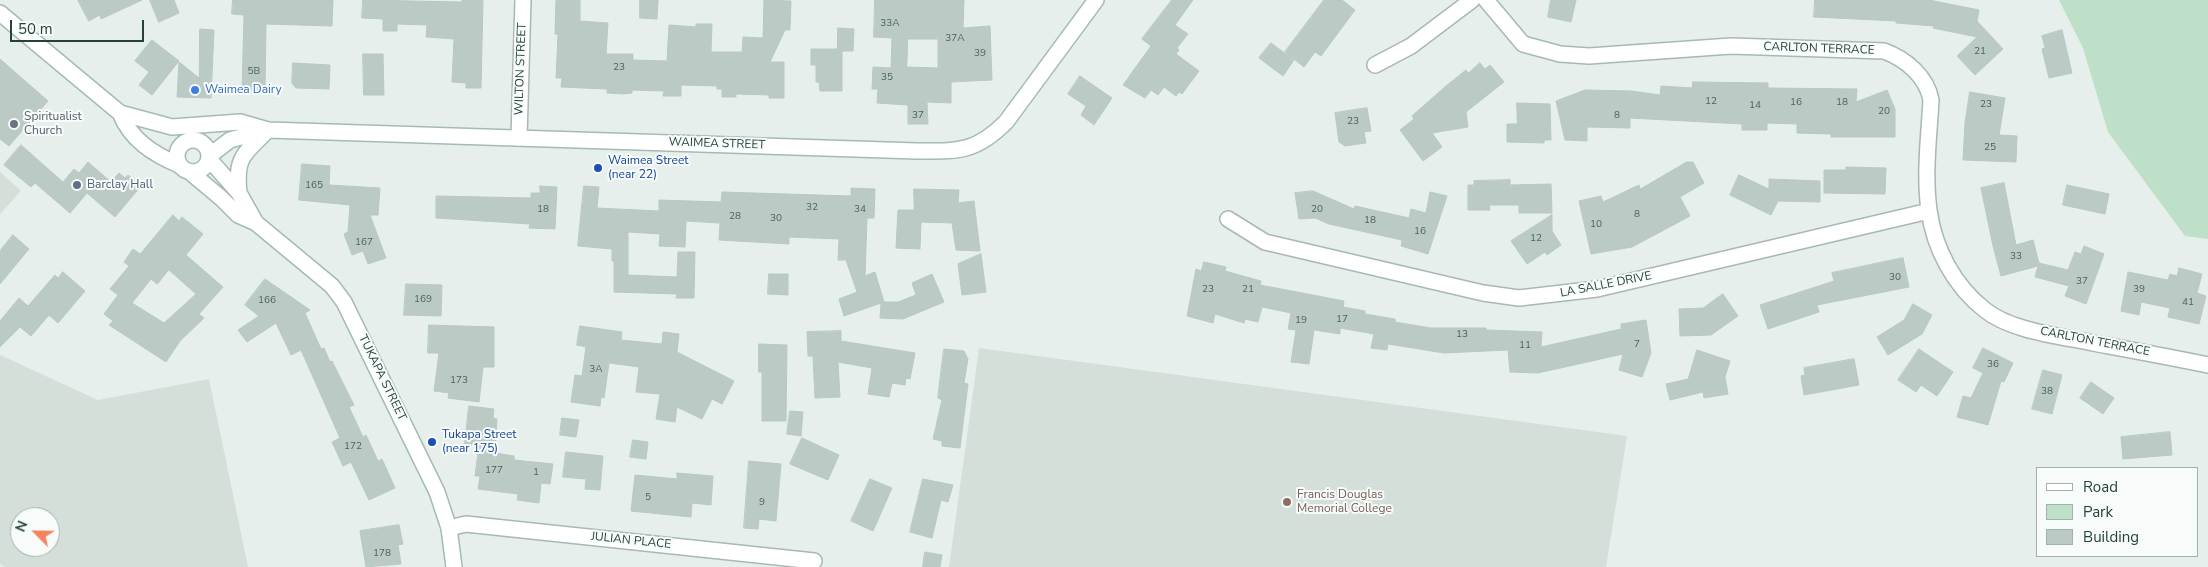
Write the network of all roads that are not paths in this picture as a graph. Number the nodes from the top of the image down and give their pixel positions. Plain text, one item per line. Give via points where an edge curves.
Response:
1 (523, 0) edge
2 (1096, 0) edge
3 (1472, 0) edge
4 (1486, 0) edge
5 (0, 13) edge
6 (1375, 65) dead end
7 (120, 113) junction
8 (207, 124) junction
9 (176, 128) junction
10 (268, 130) junction
11 (519, 138) junction
12 (191, 140) junction
13 (209, 158) junction
14 (184, 169) junction
15 (239, 193) junction
16 (1929, 211) junction
17 (1228, 219) dead end
18 (256, 223) junction
19 (2208, 365) edge
20 (449, 528) junction
21 (814, 561) dead end
22 (454, 567) edge

1 - 11 street, WILTON STREET
2 - 11 street, WAIMEA STREET via 1006,122 992,135 963,150
3 - 6 street via 1411,46
4 - 16 street, CARLTON TERRACE via 1524,44 1560,54 1589,56 1731,46 1884,51 1900,57 1929,88
5 - 7 street, TUKAPA STREET
7 - 9 street, WAIMEA STREET
7 - 14 street, TUKAPA STREET via 128,130 138,140 152,152
8 - 9 street, WAIMEA STREET
8 - 10 street, WAIMEA STREET via 240,122
8 - 12 street
9 - 12 street
10 - 11 street, WAIMEA STREET
10 - 13 street, WAIMEA STREET via 230,140
10 - 15 street via 240,162 237,173
12 - 13 street via 205,145
12 - 14 street via 178,148 176,160
13 - 14 street via 202,170
13 - 15 street, TUKAPA STREET
14 - 18 street, TUKAPA STREET via 238,216
15 - 18 street, TUKAPA STREET
16 - 17 street, LA SALLE DRIVE via 1597,290 1519,298 1484,293 1265,242
16 - 19 street, CARLTON TERRACE via 1937,245 1952,272 1966,293 1986,311 2042,332
18 - 20 street, TUKAPA STREET via 332,286 344,302 437,492
20 - 21 street, JULIAN PLACE via 466,524
20 - 22 street, TUKAPA STREET

